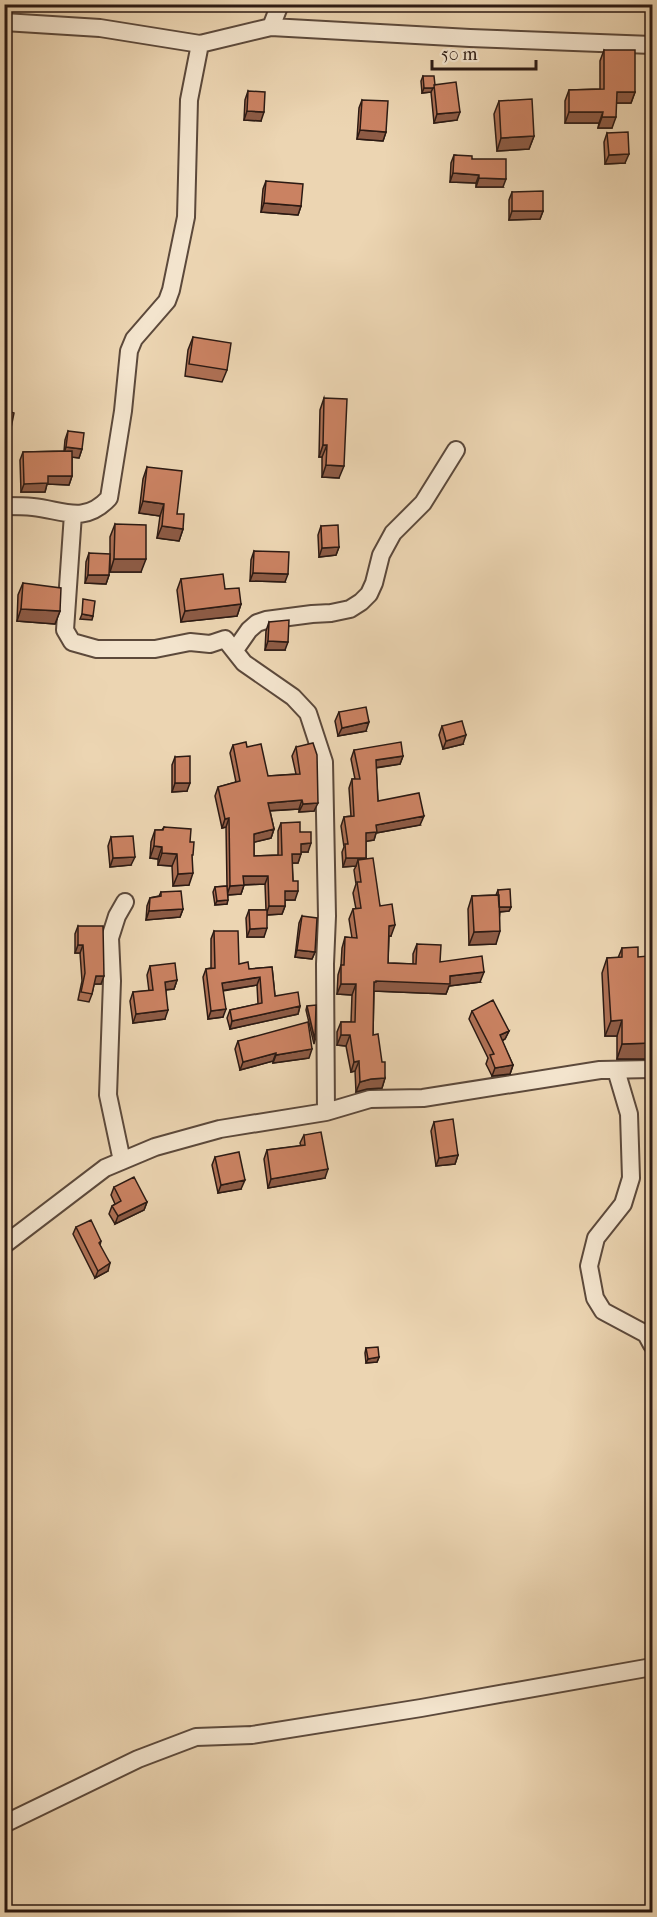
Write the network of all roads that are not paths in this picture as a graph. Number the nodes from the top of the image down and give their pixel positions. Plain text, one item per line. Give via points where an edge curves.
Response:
1 (280, 4) edge
2 (4, 22) edge
3 (271, 27) junction
4 (200, 44) junction
5 (652, 45) edge
6 (456, 450) dead end
7 (4, 506) edge
8 (73, 514) junction
9 (236, 650) junction
10 (125, 902) dead end
11 (652, 1069) edge
12 (616, 1070) junction
13 (326, 1112) junction
14 (122, 1161) junction
15 (4, 1245) edge
16 (652, 1345) edge
17 (652, 1667) edge
18 (4, 1824) edge

1 - 3 street
2 - 4 street via 100,28
3 - 4 street
3 - 5 street
4 - 8 street via 189,100 186,217 171,290 129,351 109,498 93,512
6 - 9 street via 423,503 393,533 381,555 369,594 361,602 351,609 331,613 257,622
7 - 8 street
8 - 9 street via 65,630 72,642 97,649 155,649 225,639
9 - 13 street via 244,663 293,697 308,713 324,762
10 - 14 street via 110,938 108,1095
11 - 12 street
12 - 13 street via 423,1098 370,1099
12 - 16 street via 629,1114 631,1178 623,1203 596,1238 589,1266 595,1298 603,1311 646,1334
13 - 14 street via 220,1129 155,1147
14 - 15 street via 105,1168
17 - 18 street via 252,1735 196,1737 138,1759

